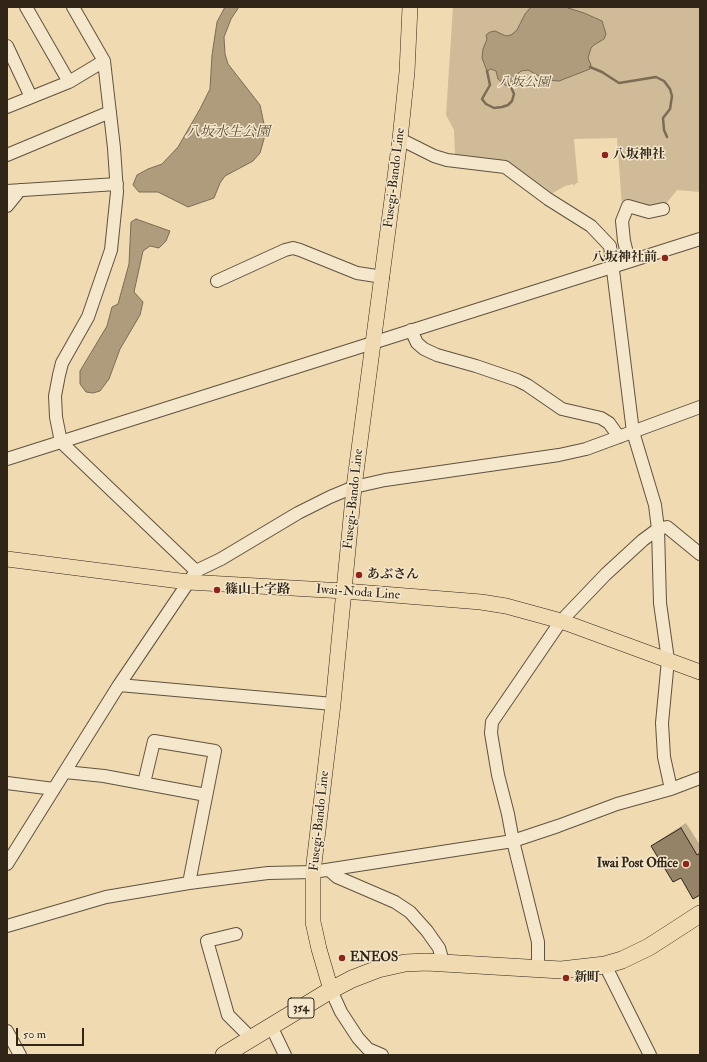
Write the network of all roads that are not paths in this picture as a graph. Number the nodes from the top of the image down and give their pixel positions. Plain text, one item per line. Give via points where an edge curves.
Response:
1 (26, 7) edge
2 (72, 7) edge
3 (410, 7) edge
4 (7, 46) edge
5 (104, 61) junction
6 (69, 82) junction
7 (31, 97) junction
8 (7, 108) edge
9 (110, 112) junction
10 (400, 139) junction
11 (7, 155) edge
12 (116, 184) junction
13 (20, 190) junction
14 (7, 191) edge
15 (7, 206) edge
16 (663, 210) dead end
17 (700, 239) edge
18 (630, 261) junction
19 (613, 267) junction
20 (383, 277) junction
21 (217, 281) dead end
22 (411, 330) junction
23 (373, 342) junction
24 (700, 407) edge
25 (633, 432) junction
26 (619, 437) junction
27 (61, 442) junction
28 (7, 459) edge
29 (354, 487) junction
30 (658, 529) junction
31 (700, 554) edge
32 (7, 559) edge
33 (192, 576) junction
34 (344, 591) junction
35 (561, 621) junction
36 (668, 660) junction
37 (700, 672) edge
38 (119, 685) junction
39 (333, 704) junction
40 (65, 772) junction
41 (700, 778) edge
42 (7, 783) edge
43 (144, 783) junction
44 (54, 789) junction
45 (671, 789) junction
46 (206, 795) junction
47 (512, 841) junction
48 (7, 864) edge
49 (329, 870) junction
50 (314, 872) junction
51 (189, 883) junction
52 (700, 914) edge
53 (7, 926) edge
54 (236, 934) dead end
55 (443, 962) junction
56 (605, 965) junction
57 (538, 969) junction
58 (331, 990) junction
59 (271, 1026) junction
60 (7, 1032) edge
61 (251, 1038) junction
62 (20, 1055) edge
63 (224, 1055) edge
64 (285, 1055) edge
65 (382, 1055) edge
66 (650, 1055) edge

1 - 6 street
2 - 5 street
3 - 10 main road, Fusegi-Bando Line
4 - 7 street
5 - 6 street
5 - 9 street
6 - 7 street
7 - 8 street
9 - 11 street
9 - 12 street
10 - 19 street via 447,160 505,168 591,226 610,246
10 - 20 main road, Fusegi-Bando Line
12 - 13 street
12 - 27 street via 111,250 88,317 62,363 54,396
13 - 14 street
13 - 15 street
16 - 18 street via 649,212 628,206 622,220 624,241
17 - 18 street
18 - 19 street
19 - 22 street
19 - 25 street
20 - 21 street via 357,273 293,248
20 - 23 main road, Fusegi-Bando Line
22 - 23 street
22 - 26 street via 417,343 424,349 517,380 562,409 601,418 609,423
23 - 27 street
23 - 29 main road, Fusegi-Bando Line
24 - 25 street
25 - 26 street
25 - 30 street via 655,505
26 - 29 street via 586,449 559,455 385,480
27 - 28 street
27 - 33 street
29 - 33 street via 298,513
29 - 34 main road, Fusegi-Bando Line
30 - 31 street via 667,527
30 - 35 street via 606,574
30 - 36 street via 660,603
32 - 33 main road, Iwai-Noda Line
33 - 34 main road, Iwai-Noda Line
33 - 38 street
34 - 35 main road, Iwai-Noda Line via 481,602
34 - 39 main road, Fusegi-Bando Line
35 - 36 main road, Iwai-Noda Line
35 - 47 street via 492,722 492,745
36 - 37 main road, Iwai-Noda Line
36 - 45 street via 662,722 664,757
38 - 39 street
38 - 40 street
39 - 50 main road, Fusegi-Bando Line
40 - 43 street
40 - 44 street
41 - 45 street
42 - 44 street
43 - 46 street
43 - 46 street via 154,741 215,751
44 - 48 street
45 - 47 street via 617,804
46 - 51 street
47 - 49 street
47 - 57 street via 538,942
49 - 50 street
49 - 55 street via 337,877 395,902 410,912 439,948
50 - 51 street via 268,873
50 - 58 main road, Fusegi-Bando Line via 313,922
51 - 53 street via 106,897
52 - 56 highway, 354 via 649,947
54 - 61 street via 207,941 228,1015
55 - 57 highway, 354
55 - 58 highway, 354 via 415,962 388,966
56 - 57 highway, 354 via 561,970
56 - 66 street
58 - 59 highway, 354
58 - 65 street via 341,1012 358,1038 368,1049
59 - 61 highway, 354
59 - 64 street
60 - 62 street
61 - 63 highway, 354

